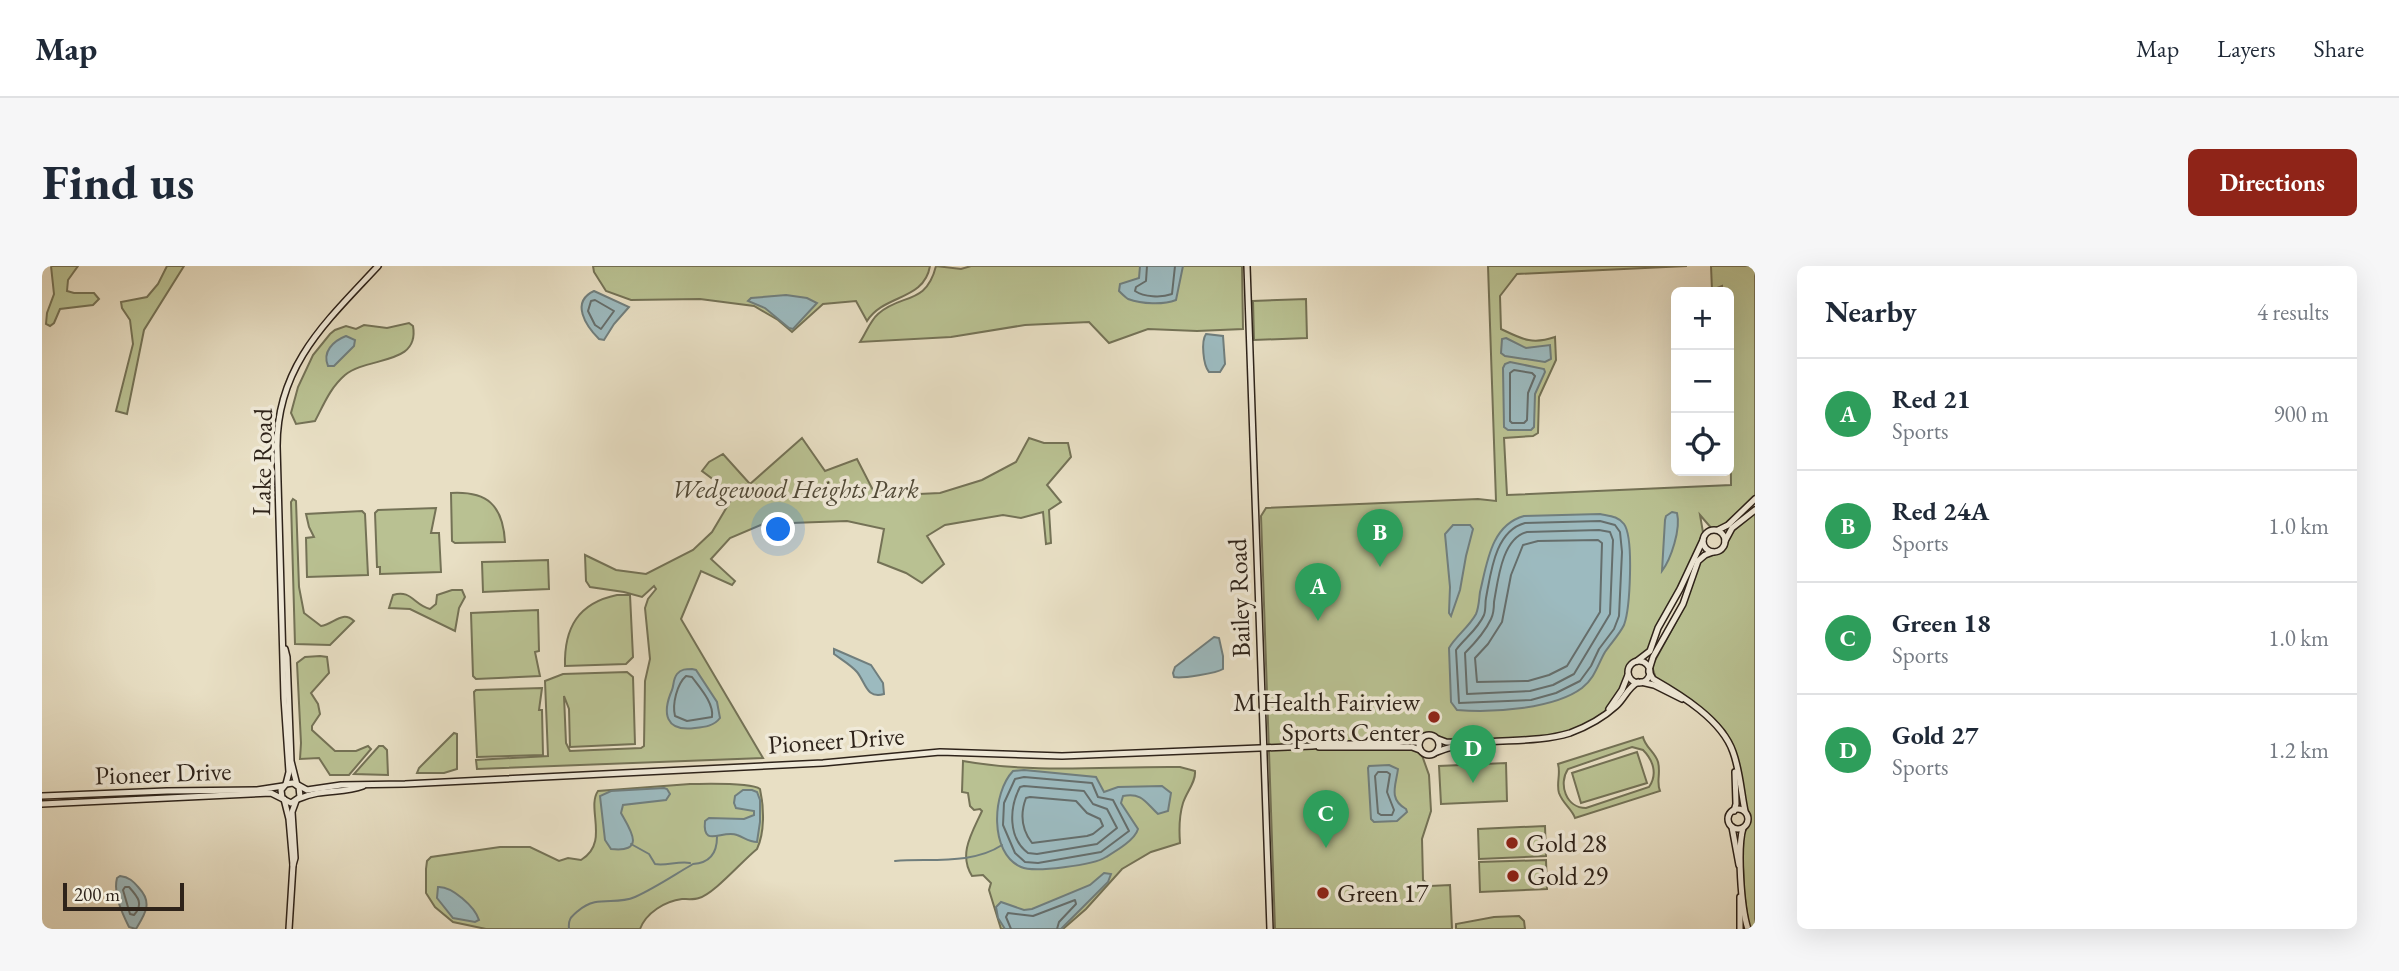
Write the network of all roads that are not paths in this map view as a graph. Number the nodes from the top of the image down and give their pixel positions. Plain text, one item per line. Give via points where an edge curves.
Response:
1 (377, 266) edge
2 (1247, 266) edge
3 (1755, 499) edge
4 (1755, 510) edge
5 (1715, 530) junction
6 (1703, 540) junction
7 (1725, 544) junction
8 (1713, 552) junction
9 (285, 649) junction
10 (1637, 661) junction
11 (1649, 671) junction
12 (1628, 672) junction
13 (1639, 682) junction
14 (1682, 699) junction
15 (1608, 712) junction
16 (1422, 737) junction
17 (1438, 739) junction
18 (1471, 743) junction
19 (1312, 746) junction
20 (1264, 748) junction
21 (1420, 750) junction
22 (1437, 752) junction
23 (1736, 762) junction
24 (285, 785) junction
25 (297, 785) junction
26 (363, 786) junction
27 (42, 796) edge
28 (283, 799) junction
29 (298, 800) junction
30 (42, 804) edge
31 (1734, 811) junction
32 (1745, 811) junction
33 (1732, 827) junction
34 (1743, 828) junction
35 (293, 865) junction
36 (1741, 867) junction
37 (1741, 887) junction
38 (289, 929) edge
39 (1270, 929) edge
40 (1740, 929) edge
41 (1748, 929) edge

1 - 9 street, Lake Road via 307,346 282,402 277,443
2 - 20 street, Bailey Road
3 - 5 street via 1726,528
4 - 7 street via 1732,528
5 - 6 street
5 - 7 street via 1723,535
6 - 8 street
6 - 10 street via 1650,651
7 - 8 street
8 - 11 street via 1701,557 1695,567 1683,604
9 - 24 street, Lake Road via 289,772
9 - 25 street, Lake Road via 291,757
10 - 11 street
10 - 12 street
11 - 13 street
11 - 14 street via 1653,679
12 - 13 street
12 - 15 street
13 - 14 street
13 - 15 street
14 - 23 street via 1717,724
15 - 18 street via 1556,737
16 - 17 street via 1431,734
16 - 19 street, Pioneer Drive via 1399,743
16 - 21 street
17 - 18 street
17 - 22 street
18 - 22 street
19 - 20 street, Pioneer Drive
19 - 21 street, Pioneer Drive
20 - 26 street, Pioneer Drive via 1062,756 940,752 823,763
20 - 39 street, Bailey Road
21 - 22 street via 1429,755
23 - 31 street
23 - 32 street
24 - 25 street
24 - 27 street, Pioneer Drive via 257,790
24 - 28 street
25 - 26 street, Pioneer Drive via 307,790
25 - 29 street
26 - 29 street, Pioneer Drive via 320,791
28 - 29 street
28 - 30 street, Pioneer Drive via 269,793
28 - 35 street
29 - 35 street via 292,810
31 - 32 street
31 - 33 street via 1729,818
32 - 34 street via 1748,820
33 - 34 street
33 - 36 street
34 - 36 street
35 - 38 street
36 - 37 street
37 - 40 street
37 - 41 street

